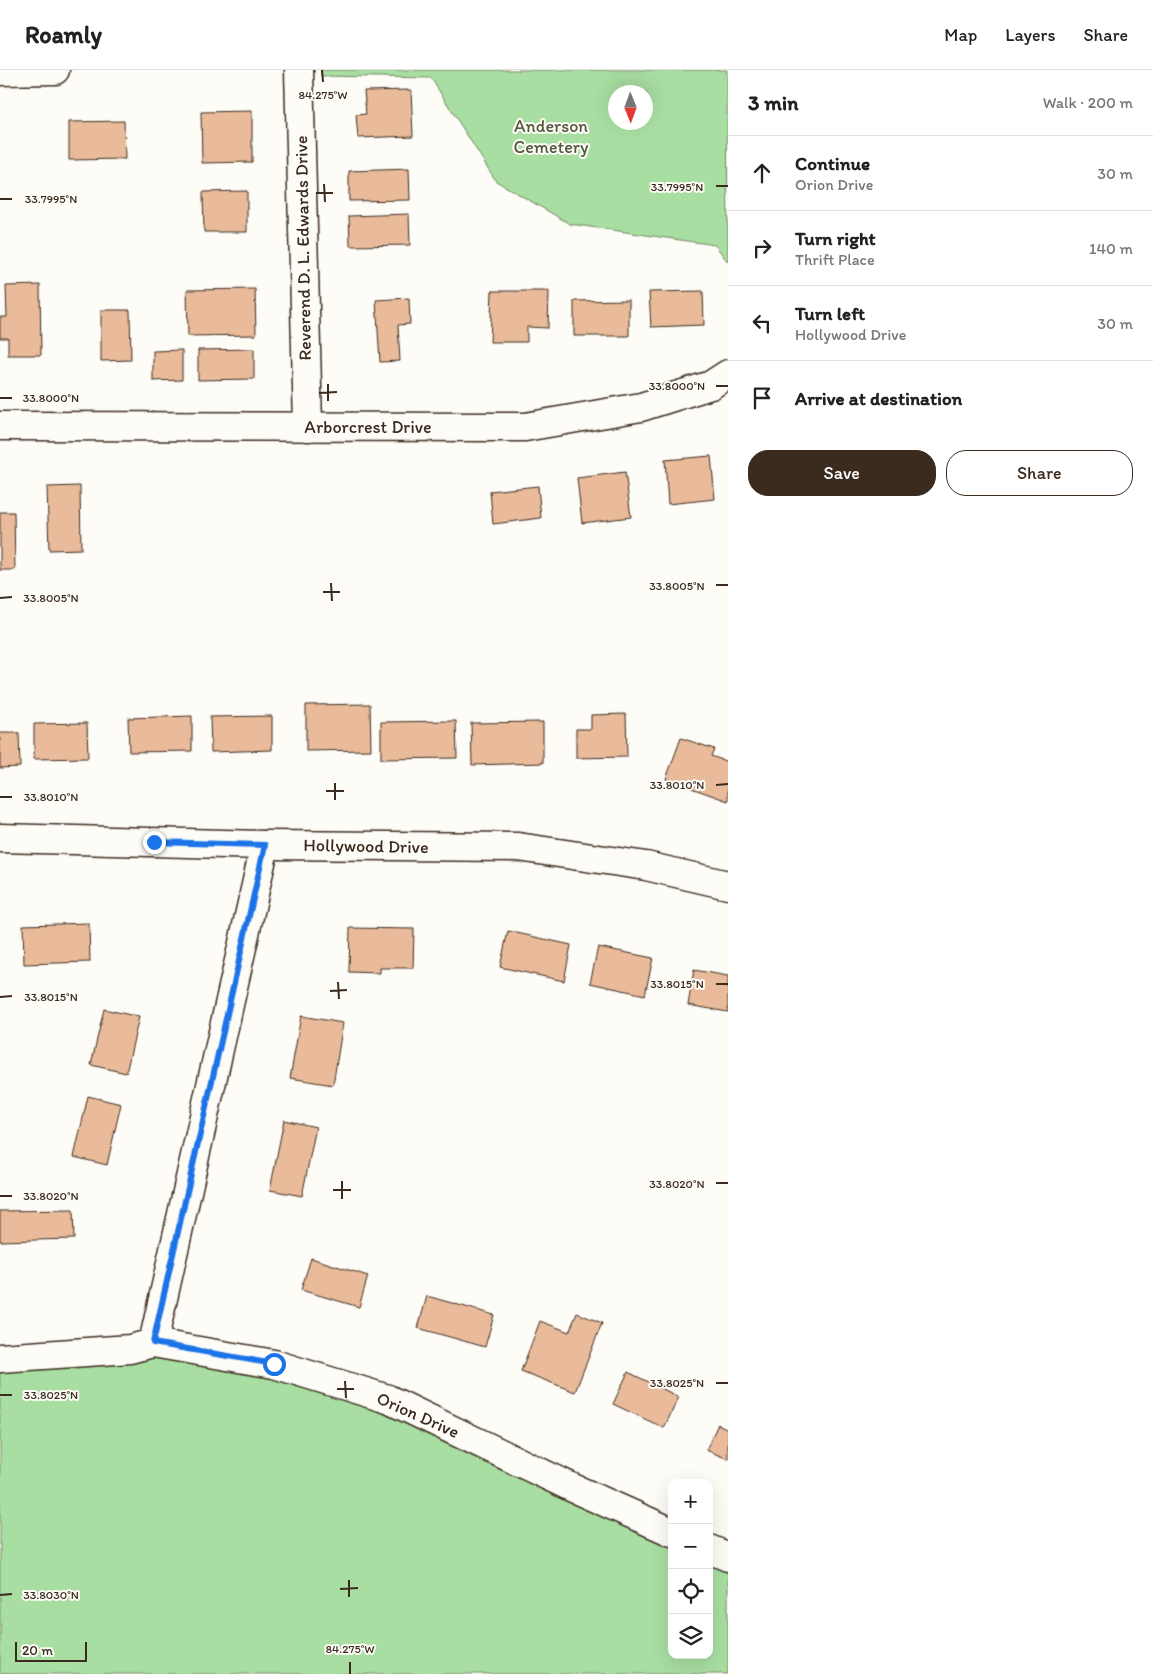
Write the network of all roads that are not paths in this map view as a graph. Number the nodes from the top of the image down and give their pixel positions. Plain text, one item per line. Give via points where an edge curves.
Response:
1 (55, 70) edge
2 (299, 70) edge
3 (0, 71) edge
4 (728, 374) edge
5 (0, 426) edge
6 (308, 427) junction
7 (0, 838) edge
8 (265, 845) junction
9 (728, 885) edge
10 (153, 1343) junction
11 (0, 1358) edge
12 (668, 1530) edge
13 (713, 1550) edge
14 (728, 1557) edge

1 - 3 street
2 - 6 street, Reverend D. L. Edwards Drive
4 - 6 street, Arborcrest Drive via 712,385 641,408 525,427
5 - 6 street, Arborcrest Drive
7 - 8 street, Hollywood Drive
8 - 9 street, Hollywood Drive via 518,848 646,866
8 - 10 street
10 - 11 street, Orion Drive via 130,1349
10 - 12 street, Orion Drive via 274,1364 388,1399
13 - 14 street

